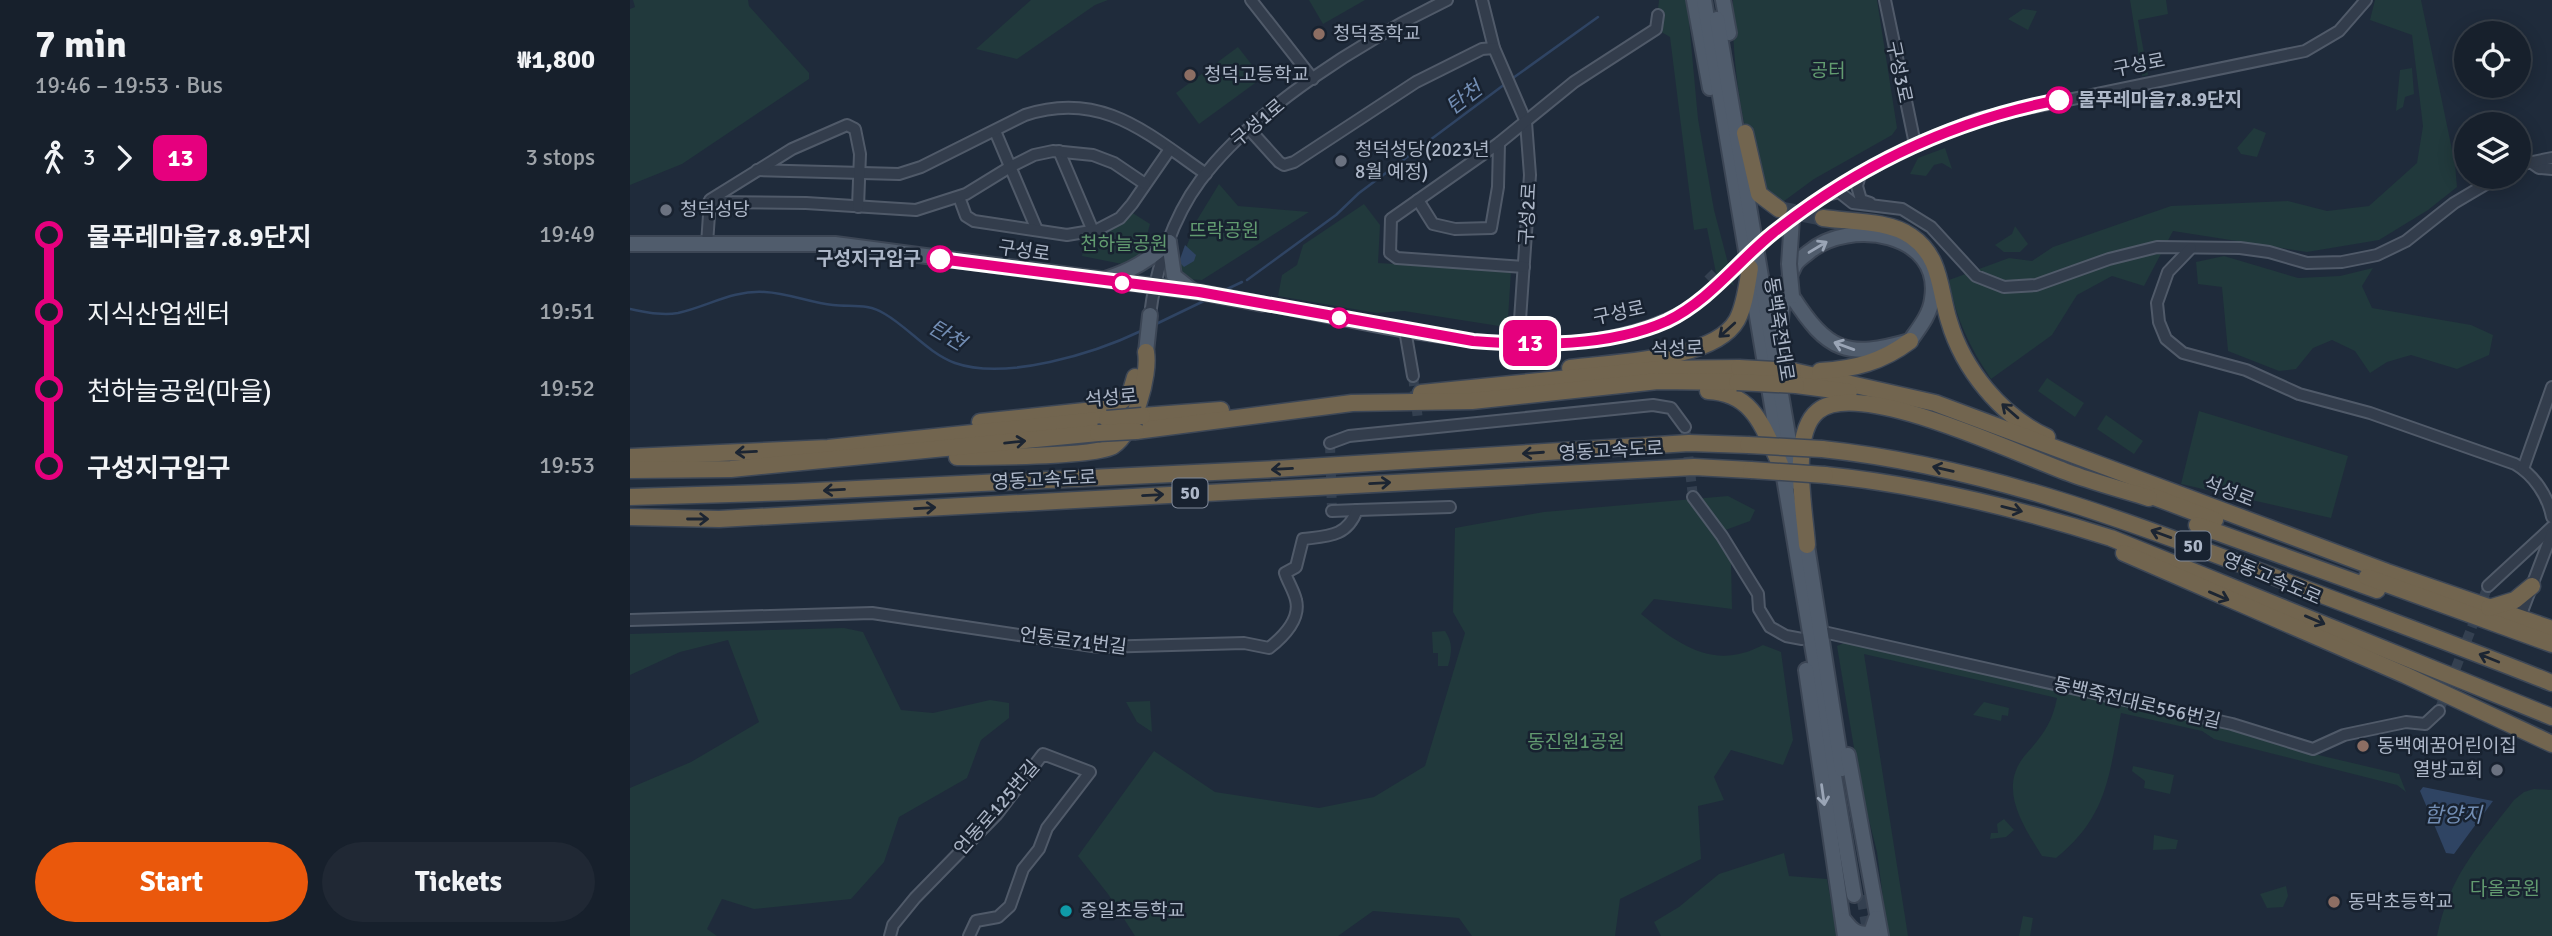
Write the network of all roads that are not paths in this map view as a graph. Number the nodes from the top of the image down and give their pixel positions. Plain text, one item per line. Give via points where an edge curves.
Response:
1 (1251, 0) edge
2 (1447, 0) edge
3 (1482, 0) edge
4 (1694, 0) edge
5 (1704, 0) edge
6 (1714, 0) edge
7 (1723, 0) edge
8 (1885, 0) edge
9 (2366, 0) edge
10 (1658, 15) dead end
11 (1494, 48) junction
12 (1313, 79) junction
13 (1526, 122) junction
14 (1250, 130) junction
15 (995, 131) junction
16 (1745, 133) junction
17 (1499, 143) junction
18 (1915, 144) junction
19 (1170, 149) junction
20 (1059, 151) junction
21 (2552, 158) edge
22 (2531, 162) edge
23 (2531, 166) edge
24 (1010, 167) junction
25 (2552, 169) edge
26 (757, 170) junction
27 (1734, 172) junction
28 (1206, 174) junction
29 (1860, 174) junction
30 (860, 175) junction
31 (1747, 183) junction
32 (1145, 184) junction
33 (2478, 189) edge
34 (1823, 196) junction
35 (959, 197) junction
36 (1418, 200) junction
37 (709, 202) junction
38 (1876, 205) junction
39 (858, 207) junction
40 (1785, 214) junction
41 (1822, 218) tunnel mouth
42 (1037, 230) junction
43 (1093, 231) junction
44 (1169, 242) junction
45 (630, 244) edge
46 (707, 244) junction
47 (2191, 248) junction
48 (1524, 267) junction
49 (1750, 268) junction
50 (1097, 281) junction
51 (1153, 287) junction
52 (1196, 292) junction
53 (1262, 304) joint
54 (1150, 315) joint
55 (1520, 320) dead end
56 (1405, 330) junction
57 (1910, 341) junction
58 (1146, 352) junction
59 (1738, 375) junction
60 (1413, 376) tunnel mouth
61 (1795, 378) junction
62 (1489, 386) junction
63 (2552, 387) edge
64 (1782, 400) junction
65 (1352, 403) junction
66 (1139, 423) junction
67 (1102, 426) junction
68 (1685, 427) tunnel mouth
69 (887, 441) junction
70 (1330, 443) dead end
71 (630, 457) edge
72 (869, 458) junction
73 (1780, 464) junction
74 (2523, 469) junction
75 (630, 470) edge
76 (2111, 470) junction
77 (2072, 474) junction
78 (1693, 496) tunnel mouth
79 (630, 497) edge
80 (2175, 506) junction
81 (1450, 507) dead end
82 (1357, 510) junction
83 (1332, 511) dead end
84 (630, 517) edge
85 (2046, 517) junction
86 (2552, 517) edge
87 (2552, 527) edge
88 (2552, 533) edge
89 (1807, 545) junction
90 (1807, 580) junction
91 (2488, 586) tunnel mouth
92 (2532, 586) junction
93 (2489, 608) junction
94 (630, 620) edge
95 (2517, 624) junction
96 (2552, 629) edge
97 (1828, 633) junction
98 (1802, 639) junction
99 (2552, 644) edge
100 (2552, 652) edge
101 (2552, 683) edge
102 (2439, 711) dead end
103 (2552, 717) edge
104 (2552, 744) edge
105 (1858, 895) tunnel mouth
106 (1877, 911) junction
107 (1841, 916) junction
108 (890, 936) edge
109 (969, 936) edge
110 (1845, 936) edge
111 (1881, 936) edge

1 - 12 street
2 - 12 street, 구성1로 via 1395,25
3 - 11 street
4 - 27 main road via 1717,123
5 - 27 main road, 동백죽전대로
6 - 31 main road, 동백죽전대로
7 - 16 main road
8 - 18 street, 구성3로
9 - 18 street, 구성로 via 2339,31 2305,51 2004,111
10 - 13 street via 1656,29 1574,82
11 - 13 street, 구성2로
11 - 14 street via 1482,49 1416,82 1294,162 1279,162
12 - 14 street, 구성1로
13 - 17 street
13 - 48 street, 구성2로 via 1530,175
14 - 28 street, 구성1로 via 1224,151
15 - 19 street via 1040,110 1090,108 1126,120
15 - 24 street
15 - 30 street via 921,167 899,174
16 - 31 main road
16 - 40 highway via 1759,194
17 - 36 street
17 - 36 street via 1491,228 1433,224
18 - 29 street, 구성로
19 - 28 street
19 - 32 street
20 - 24 street via 1034,155
20 - 32 street via 1103,159
20 - 43 street
21 - 22 street
23 - 25 street
24 - 35 street
24 - 42 street
26 - 30 street
26 - 30 street via 801,144 850,125 859,146
26 - 37 street
27 - 49 main road, 동백죽전대로
28 - 44 street, 구성1로
29 - 34 street, 구성로
29 - 38 street via 1861,200
30 - 39 street
31 - 64 main road, 동백죽전대로
32 - 43 street via 1120,218
33 - 47 street via 2406,241 2377,255 2308,263 2269,252
34 - 38 street via 1839,192 1853,203
34 - 40 street, 구성로, bridge
35 - 39 street via 916,210
35 - 42 street via 968,219
36 - 48 street via 1391,219 1388,241 1390,253 1397,258
37 - 39 street
37 - 46 street
38 - 47 street via 1902,209 1931,227 1976,276 2004,287 2036,285 2157,247
40 - 56 street, 구성로, bridge via 1684,311 1631,334 1509,344
57 -> 40 main road, bridge via 1870,352 1847,349 1811,326 1792,296
76 -> 41 highway via 2032,430 1989,392 1958,345 1937,268 1926,248 1889,227
42 - 43 street
44 - 50 main road via 1126,273
44 - 51 street, 구성1로
44 - 52 main road via 1174,276
45 - 46 main road, 구성로
46 - 50 main road, 구성로 via 835,244
47 - 74 street via 2168,272 2157,303 2166,339 2183,353 2246,370 2299,394 2391,420
48 - 55 street, 구성2로
49 -> 62 highway via 1737,321 1724,335 1701,346 1670,355 1538,372
49 - 73 main road, 동백죽전대로
50 - 51 main road, 구성로
51 - 52 main road, 구성로
51 - 54 street, 구성1로
52 - 53 main road, 구성로
53 - 56 street, 구성로
54 - 58 main road
56 - 60 street
57 - 61 highway via 1888,357 1854,368
64 -> 57 main road via 1782,308 1794,265 1815,247 1863,232 1909,246 1924,263 1933,297 1927,317
58 - 69 highway via 1130,394 1113,408 1004,418
58 - 72 highway via 1148,365 1139,399 1128,428 1113,446 1088,452 1002,457
59 - 61 highway, 석성로, bridge
59 - 62 highway, 석성로 via 1660,369
59 - 65 highway, 석성로 via 1472,401
61 - 76 highway, 석성로 via 1936,403
61 - 80 highway, 석성로 via 2001,436
62 - 66 highway, 석성로
63 - 74 street
64 - 89 main road, 동백죽전대로
65 - 66 highway, 석성로
65 - 73 highway via 1469,405 1641,391 1726,392 1751,407
66 - 67 highway, 석성로, bridge
67 - 69 highway, 석성로
72 -> 67 highway, 석성로
68 - 70 street via 1671,408 1653,405 1419,424
69 -> 71 highway, 석성로
72 - 75 highway, 석성로 via 731,469
73 - 90 main road, 동백죽전대로
74 - 86 street via 2545,496
76 - 93 highway, 석성로
77 - 80 highway
77 - 89 highway via 1894,408 1842,401 1818,411 1805,430 1801,455
77 - 100 highway via 2171,515
78 - 98 street via 1758,594 1759,609 1770,627
101 -> 79 highway, 영동고속도로 / 50, bridge via 2087,508 1930,466 1822,449 1689,443 1275,469
80 - 95 highway, 석성로
81 - 82 street
82 - 83 street
82 - 94 street, 언동로71번길 via 1352,523 1339,534 1303,539 1296,567 1285,573 1296,600 1296,615 1284,636 1269,648 1244,643 1099,647 872,613
84 -> 85 highway, 영동고속도로 / 50, bridge via 719,519 1694,467 1825,475 1930,489
85 -> 103 highway, 영동고속도로 / 50 via 2157,555
85 -> 104 highway
87 - 91 street
88 - 92 street
89 - 90 main road, 동백죽전대로
90 - 97 main road, 동백죽전대로
90 - 98 main road, 동백죽전대로 via 1799,615
90 - 105 main road, 동백죽전대로
92 - 93 highway via 2515,600
92 - 95 street
93 - 95 highway, 석성로
95 - 96 highway
95 - 99 highway, 석성로
97 - 102 street, 동백죽전대로556번길 via 2232,724 2313,749 2344,735 2406,722 2425,724
97 - 106 main road, 동백죽전대로
98 -> 107 main road, 동백죽전대로
106 - 107 main road via 1867,934 1853,932
106 - 111 main road, 동백죽전대로
107 - 110 main road, 동백죽전대로
108 - 109 street, 언동로125번길 via 893,925 915,898 997,814 1043,754 1090,772 1047,828 1039,849 1023,869 1010,906 998,917 976,921

